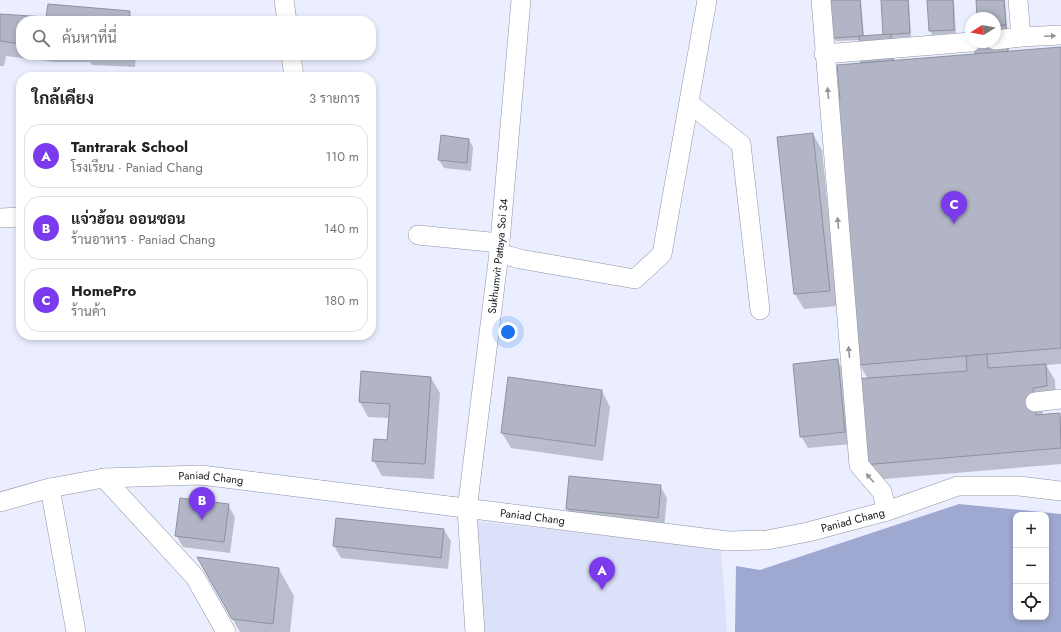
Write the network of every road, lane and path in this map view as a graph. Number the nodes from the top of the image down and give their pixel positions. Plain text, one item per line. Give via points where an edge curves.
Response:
1 (284, 0) edge
2 (521, 0) edge
3 (707, 0) edge
4 (821, 0) edge
5 (1018, 0) edge
6 (286, 16) edge
7 (1061, 35) edge
8 (1021, 37) junction
9 (1001, 39) edge
10 (965, 42) edge
11 (824, 54) junction
12 (292, 60) edge
13 (293, 72) edge
14 (690, 104) junction
15 (16, 217) edge
16 (0, 218) edge
17 (418, 235) dead end
18 (500, 248) junction
19 (760, 310) dead end
20 (1061, 399) edge
21 (1035, 402) dead end
22 (104, 478) junction
23 (50, 488) junction
24 (1061, 492) edge
25 (0, 502) edge
26 (467, 510) junction
27 (887, 511) junction
28 (76, 632) edge
29 (226, 632) edge
30 (475, 632) edge

1 - 6 street
2 - 18 street, Sukhumvit Pattaya Soi 34
3 - 14 street
4 - 11 street
5 - 8 street
8 -> 7 street
8 - 9 street
10 - 11 street
27 -> 11 street via 882,492 859,465
12 - 13 street
14 - 18 street via 662,254 635,279 520,259
14 - 19 street via 741,144
15 - 16 street
17 - 18 street
18 - 26 street, Sukhumvit Pattaya Soi 34
20 - 21 street
22 - 23 street, Paniad Chang
22 - 26 street, Paniad Chang via 201,475
22 - 29 street via 195,577
23 - 25 street, Paniad Chang
23 - 28 street
24 - 27 street, Paniad Chang via 1019,486 958,486
26 - 27 street, Paniad Chang via 728,541 767,540
26 - 30 street, Sukhumvit Pattaya Soi 34

